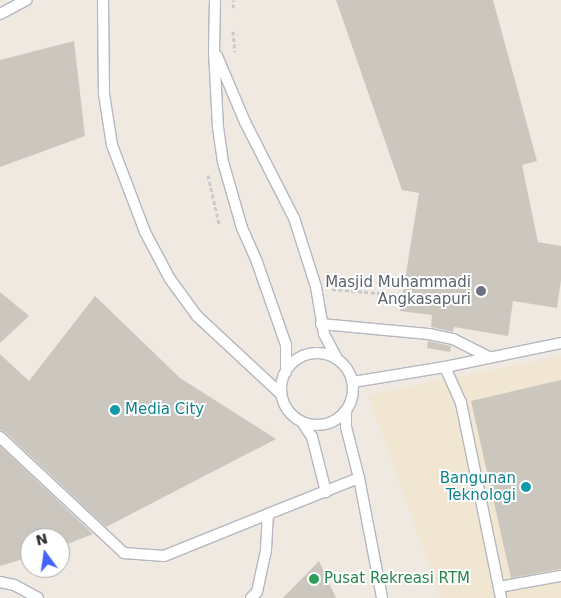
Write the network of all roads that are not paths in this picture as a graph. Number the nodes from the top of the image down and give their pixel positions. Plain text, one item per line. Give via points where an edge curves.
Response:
1 (26, 0) edge
2 (104, 0) edge
3 (215, 0) edge
4 (0, 14) edge
5 (214, 51) junction
6 (321, 324) junction
7 (561, 343) edge
8 (489, 357) junction
9 (336, 358) junction
10 (445, 367) junction
11 (286, 372) junction
12 (353, 382) junction
13 (281, 394) junction
14 (346, 411) junction
15 (302, 422) junction
16 (0, 437) edge
17 (359, 478) junction
18 (326, 492) junction
19 (268, 514) junction
20 (561, 576) edge
21 (0, 582) edge
22 (499, 587) junction
23 (38, 598) edge
24 (250, 598) edge
25 (382, 598) edge
26 (501, 598) edge

1 - 4 lane
2 - 13 lane via 104,94 112,144 145,232 170,278 197,316
3 - 5 lane
5 - 6 lane via 245,122 294,218 316,287
5 - 11 lane via 223,162 242,228 286,345
6 - 8 lane via 429,334 453,339
6 - 9 lane
7 - 8 lane
8 - 10 lane
9 - 11 lane via 320,353 303,356
9 - 12 lane via 346,366
10 - 12 lane
10 - 22 lane via 461,403
11 - 13 lane
12 - 14 lane via 352,400
13 - 15 lane via 288,410
14 - 15 lane via 326,424
14 - 17 lane via 346,427
15 - 18 lane via 312,437
16 - 19 lane via 124,553 164,556
17 - 18 lane
17 - 25 lane
18 - 19 lane
19 - 24 lane via 266,550 257,592
20 - 22 lane
21 - 23 lane via 14,585
22 - 26 lane

